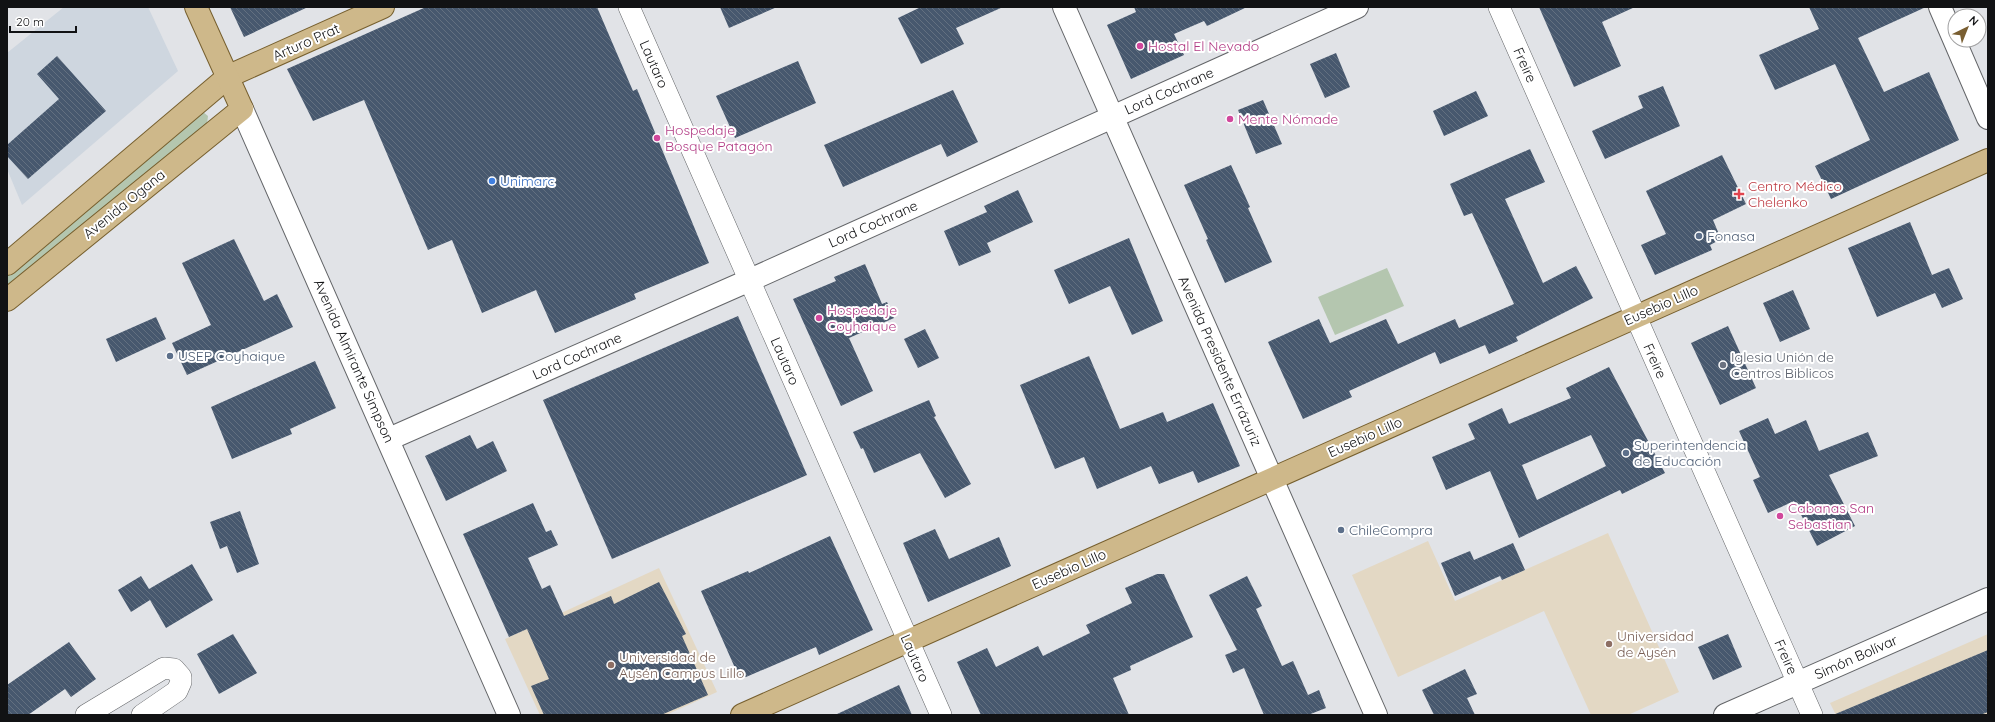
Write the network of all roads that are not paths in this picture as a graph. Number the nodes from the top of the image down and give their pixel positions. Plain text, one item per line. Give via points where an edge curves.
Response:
1 (196, 7) edge
2 (383, 7) edge
3 (629, 7) edge
4 (1064, 7) edge
5 (1357, 7) edge
6 (1499, 7) edge
7 (1940, 7) edge
8 (229, 76) junction
9 (242, 109) junction
10 (1112, 116) junction
11 (1988, 118) edge
12 (1988, 160) edge
13 (7, 264) edge
14 (750, 280) junction
15 (7, 300) edge
16 (1636, 316) junction
17 (389, 439) junction
18 (1272, 479) junction
19 (1988, 599) edge
20 (908, 641) junction
21 (1797, 683) junction
22 (86, 715) edge
23 (142, 715) edge
24 (509, 715) edge
25 (742, 715) edge
26 (941, 715) edge
27 (1376, 715) edge
28 (1725, 715) edge
29 (1812, 715) edge

1 - 8 main road, Avenida Almirante Simpson
2 - 8 main road, Arturo Prat
3 - 14 street, Lautaro
4 - 10 main road, Avenida Presidente Errázuriz
5 - 10 main road, Lord Cochrane
6 - 16 street, Freire
7 - 11 main road
8 - 9 main road, Avenida Almirante Simpson
8 - 13 main road, Avenida Ogana
9 - 15 main road, Avenida Ogana
9 - 17 main road, Avenida Almirante Simpson
10 - 14 main road, Lord Cochrane
10 - 18 main road, Avenida Presidente Errázuriz
12 - 16 main road, Eusebio Lillo
14 - 17 main road, Lord Cochrane
14 - 20 street, Lautaro
16 - 18 main road, Eusebio Lillo
16 - 21 street, Freire
17 - 24 main road, Avenida Almirante Simpson
18 - 20 main road, Eusebio Lillo
18 - 27 main road, Avenida Presidente Errázuriz
19 - 21 main road, Simón Bolívar
20 - 25 main road, Eusebio Lillo
20 - 26 street, Lautaro
21 - 28 main road, Simón Bolívar
21 - 29 street, Freire
22 - 23 street via 164,668 174,669 181,677 180,687

